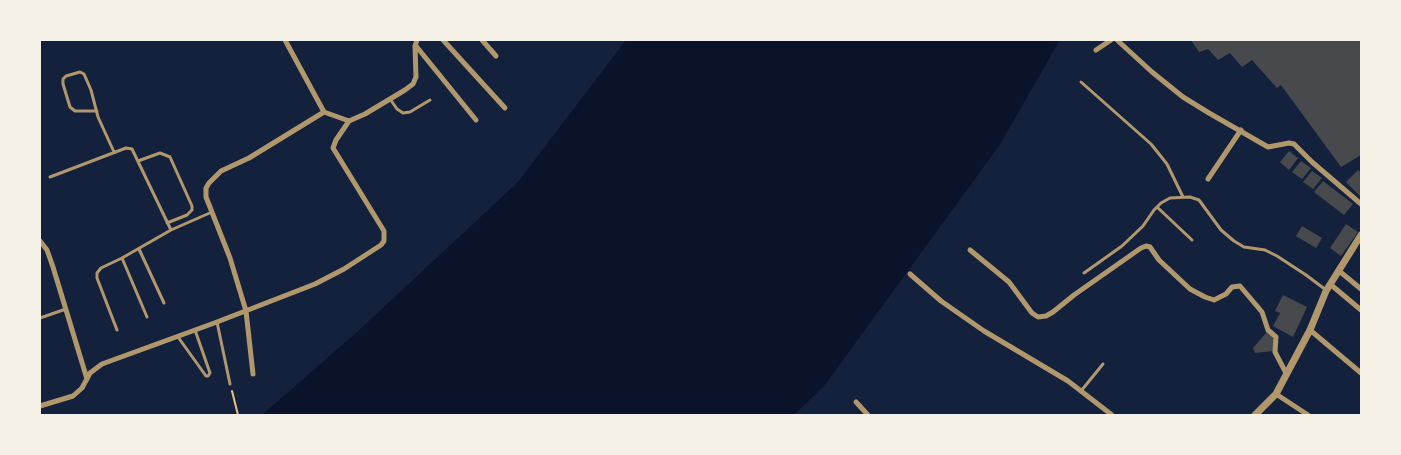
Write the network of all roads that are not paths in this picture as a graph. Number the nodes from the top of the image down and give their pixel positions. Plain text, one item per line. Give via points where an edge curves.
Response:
1 (285, 40) edge
2 (443, 40) edge
3 (482, 40) edge
4 (1111, 40) edge
5 (1117, 40) edge
6 (416, 43) edge
7 (1096, 50) dead end
8 (496, 56) dead end
9 (1081, 82) dead end
10 (390, 99) junction
11 (430, 100) dead end
12 (505, 108) dead end
13 (97, 112) junction
14 (324, 112) junction
15 (476, 120) dead end
16 (349, 121) junction
17 (1241, 130) junction
18 (114, 152) junction
19 (138, 161) junction
20 (50, 176) dead end
21 (1208, 180) dead end
22 (1183, 197) junction
23 (1361, 204) edge
24 (1157, 207) junction
25 (212, 212) junction
26 (167, 223) junction
27 (171, 230) junction
28 (1361, 235) edge
29 (1192, 240) dead end
30 (40, 241) edge
31 (139, 249) junction
32 (970, 250) dead end
33 (122, 258) junction
34 (1338, 270) junction
35 (1084, 273) dead end
36 (910, 274) dead end
37 (1328, 288) junction
38 (1361, 289) edge
39 (164, 303) dead end
40 (66, 309) junction
41 (1361, 310) edge
42 (246, 311) junction
43 (147, 317) dead end
44 (40, 318) edge
45 (217, 322) junction
46 (117, 330) dead end
47 (195, 330) junction
48 (1310, 330) junction
49 (178, 336) junction
50 (1102, 364) dead end
51 (1286, 373) junction
52 (1361, 373) edge
53 (253, 374) dead end
54 (87, 379) junction
55 (230, 384) road end
56 (1081, 391) junction
57 (1276, 394) junction
58 (856, 402) dead end
59 (40, 406) edge
60 (868, 415) edge
61 (1112, 415) edge
62 (1255, 415) edge
63 (1308, 415) edge

1 - 14 street
2 - 12 street
3 - 8 street
4 - 7 street
5 - 17 street via 1183,98
6 - 10 street via 416,77 412,84
6 - 15 street
9 - 22 lane via 1151,144 1167,164
10 - 11 lane via 403,113
10 - 16 street
13 - 13 lane via 84,74 66,76 63,84 70,107 75,111
13 - 18 lane
14 - 16 street
14 - 25 street via 249,158 221,171 206,188
16 - 42 street via 333,148 384,231 384,241 315,284
17 - 21 street
17 - 23 street via 1268,146 1294,144
18 - 19 lane via 132,149
18 - 20 lane
19 - 26 lane
19 - 26 lane via 160,153 170,157 192,210 188,215
22 - 24 lane via 1170,198
22 - 37 lane via 1199,200 1221,230 1234,241 1277,256
24 - 29 lane
24 - 35 lane via 1122,246
25 - 27 lane
25 - 42 street
26 - 27 lane
27 - 31 lane
28 - 34 street
30 - 40 street via 47,250
31 - 33 lane
31 - 39 lane
32 - 51 street via 1008,282 1038,317 1053,312 1141,248 1150,247 1190,289 1205,297 1214,300 1232,287 1240,286 1262,312 1268,330 1276,337 1275,352
33 - 43 lane
33 - 46 lane via 97,273
34 - 37 street
34 - 38 street
36 - 56 street via 984,331
37 - 41 street
37 - 48 street
40 - 44 lane
40 - 54 street
42 - 45 street
42 - 53 street
45 - 47 street
45 - 55 lane
47 - 49 street
47 - 49 lane via 210,373 208,376
48 - 51 street
48 - 52 street
49 - 54 street via 102,364
50 - 56 lane
51 - 57 street
54 - 59 street via 73,396
56 - 61 street
57 - 62 street
57 - 63 street
58 - 60 street

